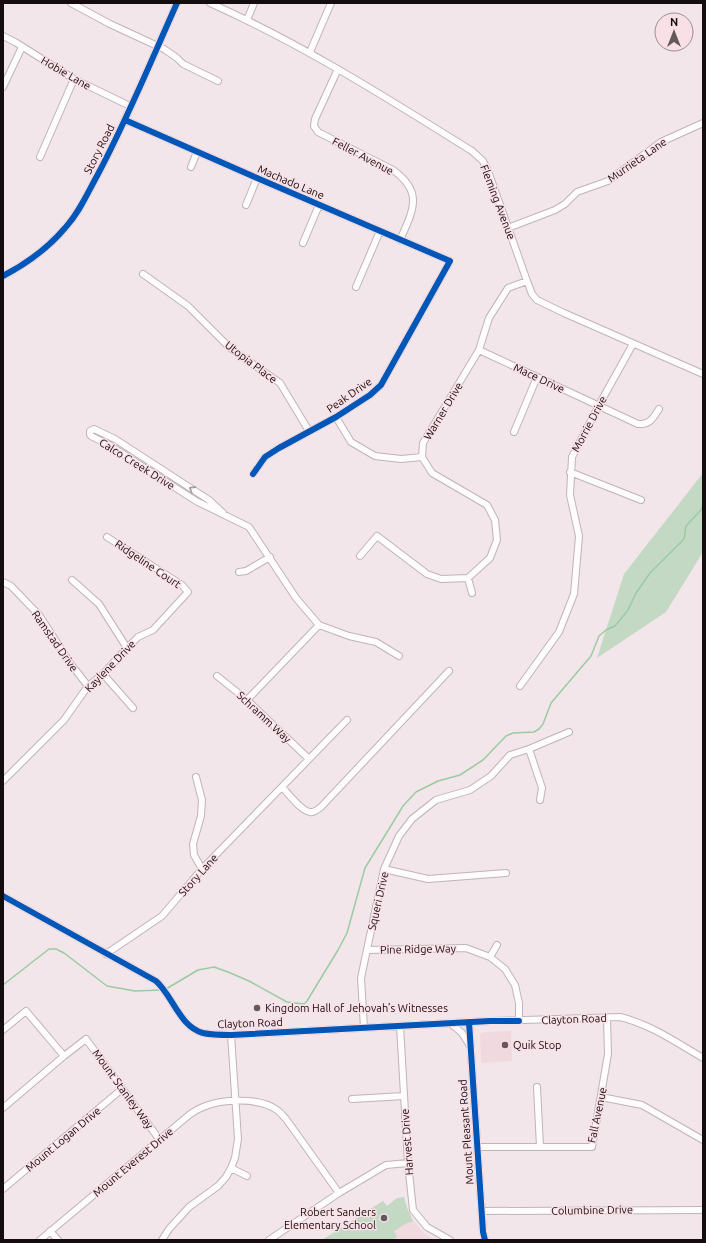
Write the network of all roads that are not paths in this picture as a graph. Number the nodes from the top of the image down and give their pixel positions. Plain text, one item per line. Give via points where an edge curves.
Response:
1 (71, 3) edge
2 (177, 3) edge
3 (210, 3) edge
4 (254, 3) edge
5 (331, 3) edge
6 (247, 20) junction
7 (3, 36) edge
8 (22, 47) junction
9 (158, 47) junction
10 (310, 52) junction
11 (338, 68) junction
12 (74, 79) junction
13 (218, 81) dead end
14 (3, 88) edge
15 (130, 106) junction
16 (125, 120) junction
17 (703, 123) edge
18 (197, 152) junction
19 (40, 157) dead end
20 (191, 167) dead end
21 (257, 178) junction
22 (246, 205) dead end
23 (319, 205) junction
24 (508, 228) junction
25 (380, 231) junction
26 (400, 240) junction
27 (303, 243) dead end
28 (450, 261) joint
29 (143, 274) dead end
30 (3, 276) edge
31 (527, 281) junction
32 (356, 287) dead end
33 (633, 344) junction
34 (479, 350) junction
35 (703, 374) edge
36 (537, 377) junction
37 (599, 405) junction
38 (658, 409) dead end
39 (336, 417) junction
40 (309, 432) junction
41 (514, 432) dead end
42 (422, 457) junction
43 (570, 472) junction
44 (253, 474) dead end
45 (641, 500) dead end
46 (223, 513) junction
47 (107, 537) dead end
48 (360, 556) dead end
49 (270, 557) junction
50 (239, 572) dead end
51 (468, 578) junction
52 (72, 580) dead end
53 (3, 582) edge
54 (188, 592) joint
55 (472, 593) dead end
56 (319, 625) junction
57 (127, 648) junction
58 (399, 656) dead end
59 (449, 670) dead end
60 (102, 674) junction
61 (217, 676) dead end
62 (88, 686) junction
63 (520, 686) dead end
64 (247, 700) junction
65 (133, 708) dead end
66 (347, 720) dead end
67 (569, 732) dead end
68 (529, 749) junction
69 (309, 759) junction
70 (196, 777) dead end
71 (3, 780) edge
72 (282, 787) junction
73 (540, 800) dead end
74 (202, 869) junction
75 (384, 869) junction
76 (506, 873) dead end
77 (3, 896) edge
78 (497, 945) dead end
79 (367, 950) junction
80 (106, 954) junction
81 (490, 957) junction
82 (607, 1018) junction
83 (519, 1021) junction
84 (469, 1022) junction
85 (450, 1024) junction
86 (400, 1026) junction
87 (364, 1028) junction
88 (3, 1030) edge
89 (231, 1035) junction
90 (470, 1047) junction
91 (64, 1056) junction
92 (703, 1058) edge
93 (537, 1087) dead end
94 (122, 1089) junction
95 (404, 1096) junction
96 (601, 1097) junction
97 (352, 1099) dead end
98 (235, 1101) junction
99 (3, 1108) edge
100 (159, 1139) junction
101 (703, 1140) edge
102 (477, 1147) junction
103 (540, 1147) junction
104 (408, 1163) junction
105 (232, 1168) junction
106 (247, 1176) dead end
107 (3, 1189) edge
108 (339, 1193) junction
109 (703, 1210) edge
110 (482, 1212) junction
111 (50, 1231) junction
112 (485, 1239) edge
113 (40, 1240) edge
114 (58, 1240) edge
115 (162, 1240) edge
116 (269, 1240) edge
117 (450, 1240) edge
118 (476, 1240) edge

1 - 9 street
2 - 9 street, Story Road
3 - 6 street, Fleming Avenue
4 - 6 street
5 - 10 street
6 - 10 street, Fleming Avenue
7 - 8 street, Hobie Lane
8 - 12 street, Hobie Lane
8 - 14 street
9 - 13 street via 183,64
9 - 15 street, Story Road
10 - 11 street, Fleming Avenue
11 - 24 street, Fleming Avenue via 472,151 483,161
11 - 26 street, Feller Avenue via 314,126 318,132 393,170 410,187 413,209
12 - 15 street, Hobie Lane
12 - 19 street
15 - 16 street, Story Road
16 - 18 street, Machado Lane
16 - 30 street, Story Road via 72,220 30,260
17 - 24 street, Murrieta Lane via 661,142 608,181 577,192 565,204 554,210
18 - 20 street
18 - 21 street, Machado Lane
21 - 22 street
21 - 23 street, Machado Lane
23 - 25 street, Machado Lane
23 - 27 street
24 - 31 street, Fleming Avenue
25 - 26 street, Machado Lane
25 - 32 street
26 - 28 street, Machado Lane
28 - 39 street, Peak Drive via 381,385 370,396
29 - 40 street, Utopia Place via 188,306 230,348 280,383
31 - 33 street, Fleming Avenue via 537,300
31 - 34 street, Warner Drive via 508,288 488,318
33 - 35 street, Fleming Avenue
33 - 37 street, Morrie Drive
34 - 36 street, Mace Drive
34 - 42 street, Warner Drive via 423,443
36 - 37 street, Mace Drive
36 - 41 street
37 - 38 street, Mace Drive via 638,424 651,420
37 - 43 street, Morrie Drive via 572,457
39 - 40 street, Peak Drive
39 - 42 street via 351,442 375,456 401,459
40 - 44 street, Peak Drive via 265,457
42 - 51 street via 432,473 487,505 495,520 497,540 490,558
43 - 45 street
43 - 63 street, Morrie Drive via 570,495 579,536 574,594 559,632
46 -> 46 street, Calco Creek Drive via 209,500 115,439 94,429 90,431 91,436 109,444 196,501
46 - 49 street, Calco Creek Drive via 249,527
47 - 54 street, Ridgeline Court via 182,585
48 - 51 street via 377,536 427,574 442,579
49 - 50 street via 246,571
49 - 56 street, Calco Creek Drive via 296,598
51 - 55 street
52 - 57 street via 99,604
53 - 62 street, Ramstad Drive via 11,586 39,615
54 - 57 street, Kaylene Drive via 153,630 138,637
56 - 58 street, Calco Creek Drive via 376,642
56 - 64 street
57 - 60 street, Kaylene Drive
59 - 72 street via 316,811 302,809
60 - 62 street, Kaylene Drive
60 - 65 street
61 - 64 street, Schramm Way
62 - 71 street, Kaylene Drive via 64,720
64 - 69 street, Schramm Way
66 - 69 street, Story Lane
67 - 68 street, Squeri Drive
68 - 73 street via 542,788
68 - 75 street, Squeri Drive via 510,755 491,776 470,790 436,800 412,819 399,836
69 - 72 street, Story Lane
70 - 74 street via 202,800 201,816 193,844 194,856
72 - 74 street, Story Lane
74 - 80 street, Story Lane via 162,916
75 - 76 street via 428,879
75 - 79 street, Squeri Drive
77 - 80 street, Clayton Road
78 - 81 street
79 - 81 street, Pine Ridge Way via 466,948
79 - 87 street, Squeri Drive via 361,978
80 - 89 street, Clayton Road via 145,974 161,986 183,1018 194,1029 204,1033
81 - 83 street, Pine Ridge Way via 505,969 515,985
82 - 83 street, Clayton Road
82 - 92 street, Clayton Road via 630,1019
82 - 96 street, Fall Avenue via 608,1054
83 - 84 street, Clayton Road
84 - 85 street, Clayton Road
84 - 90 street, Mount Pleasant Road
85 - 86 street, Clayton Road
85 - 90 street via 462,1033
86 - 87 street, Clayton Road
86 - 95 street, Harvest Drive
87 - 89 street, Clayton Road
88 - 91 street via 26,1011
89 - 98 street
90 - 102 street, Mount Pleasant Road
91 - 94 street, Mount Stanley Way via 86,1039
91 - 99 street
93 - 103 street
94 - 100 street, Mount Stanley Way
94 - 107 street, Mount Logan Drive
95 - 97 street
95 - 104 street, Harvest Drive
96 - 101 street via 642,1105
96 - 103 street, Fall Avenue via 592,1147
98 - 100 street, Mount Everest Drive via 202,1107
98 - 105 street via 238,1139
98 - 108 street, Mount Everest Drive via 256,1101 276,1109
100 - 111 street, Mount Everest Drive
102 - 103 street, Fall Avenue
102 - 110 street, Mount Pleasant Road
104 - 108 street via 386,1165
104 - 117 street, Harvest Drive via 413,1210 427,1227
105 - 106 street
105 - 115 street via 218,1186 189,1207
108 - 116 street
109 - 110 street, Columbine Drive
110 - 112 street, Mount Pleasant Road
111 - 113 street, Mount Everest Drive
111 - 114 street
112 - 118 street

